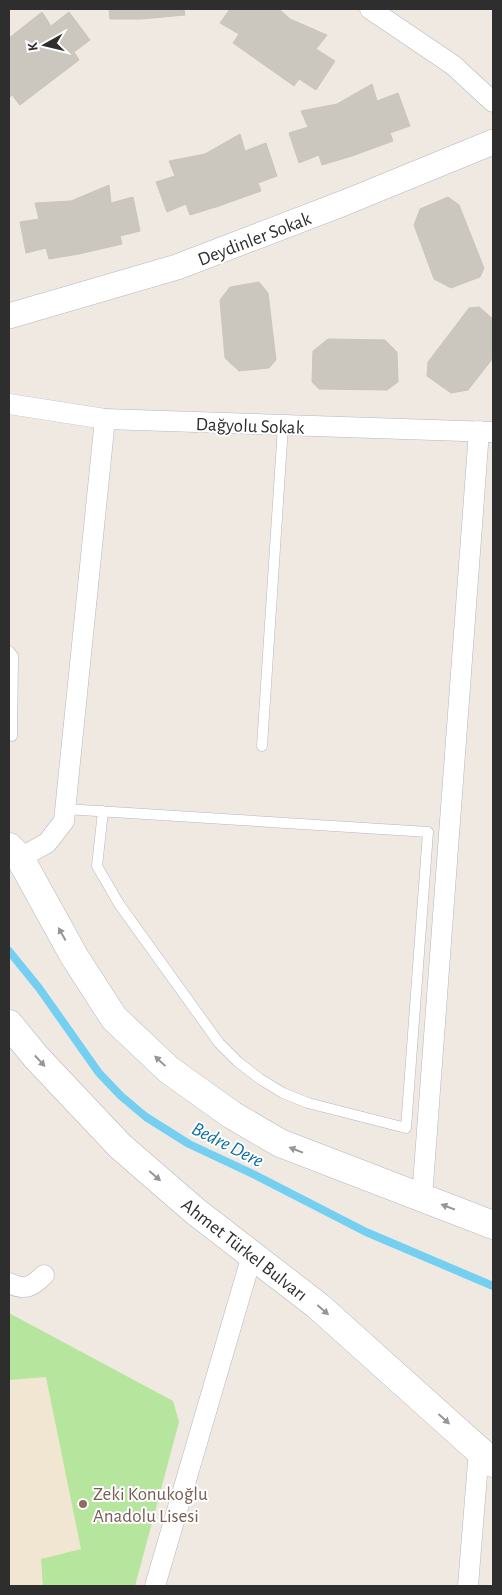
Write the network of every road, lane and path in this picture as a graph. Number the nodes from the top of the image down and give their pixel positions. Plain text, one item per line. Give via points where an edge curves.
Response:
1 (370, 9) edge
2 (493, 102) edge
3 (493, 142) edge
4 (9, 316) edge
5 (9, 404) edge
6 (105, 419) junction
7 (283, 426) junction
8 (486, 432) edge
9 (9, 651) edge
10 (12, 736) dead end
11 (262, 746) dead end
12 (65, 808) junction
13 (103, 811) junction
14 (14, 853) edge
15 (9, 1024) edge
16 (422, 1198) junction
17 (493, 1225) edge
18 (252, 1255) junction
19 (44, 1275) dead end
20 (9, 1283) edge
21 (486, 1457) edge
22 (155, 1586) edge
23 (468, 1586) edge

1 - 2 street via 454,65
3 - 4 street, Deydinler Sokak via 178,267
5 - 6 street, Dağyolu Sokak
6 - 7 street, Dağyolu Sokak
6 - 12 street
7 - 8 street, Dağyolu Sokak
7 - 11 lane
8 - 16 street
9 - 10 lane via 14,656
12 - 13 lane
12 - 14 street via 64,821 47,844
13 - 13 lane via 97,866 119,904 219,1042 238,1062 283,1093 308,1103 406,1128 428,832
16 -> 14 main road via 280,1143 232,1115 169,1070 114,1018
15 -> 18 main road, Ahmet Türkel Bulvarı via 120,1146
17 -> 16 main road
18 -> 21 main road, Ahmet Türkel Bulvarı via 318,1306
18 - 22 street
19 - 20 street via 34,1285 19,1288
21 - 23 street

